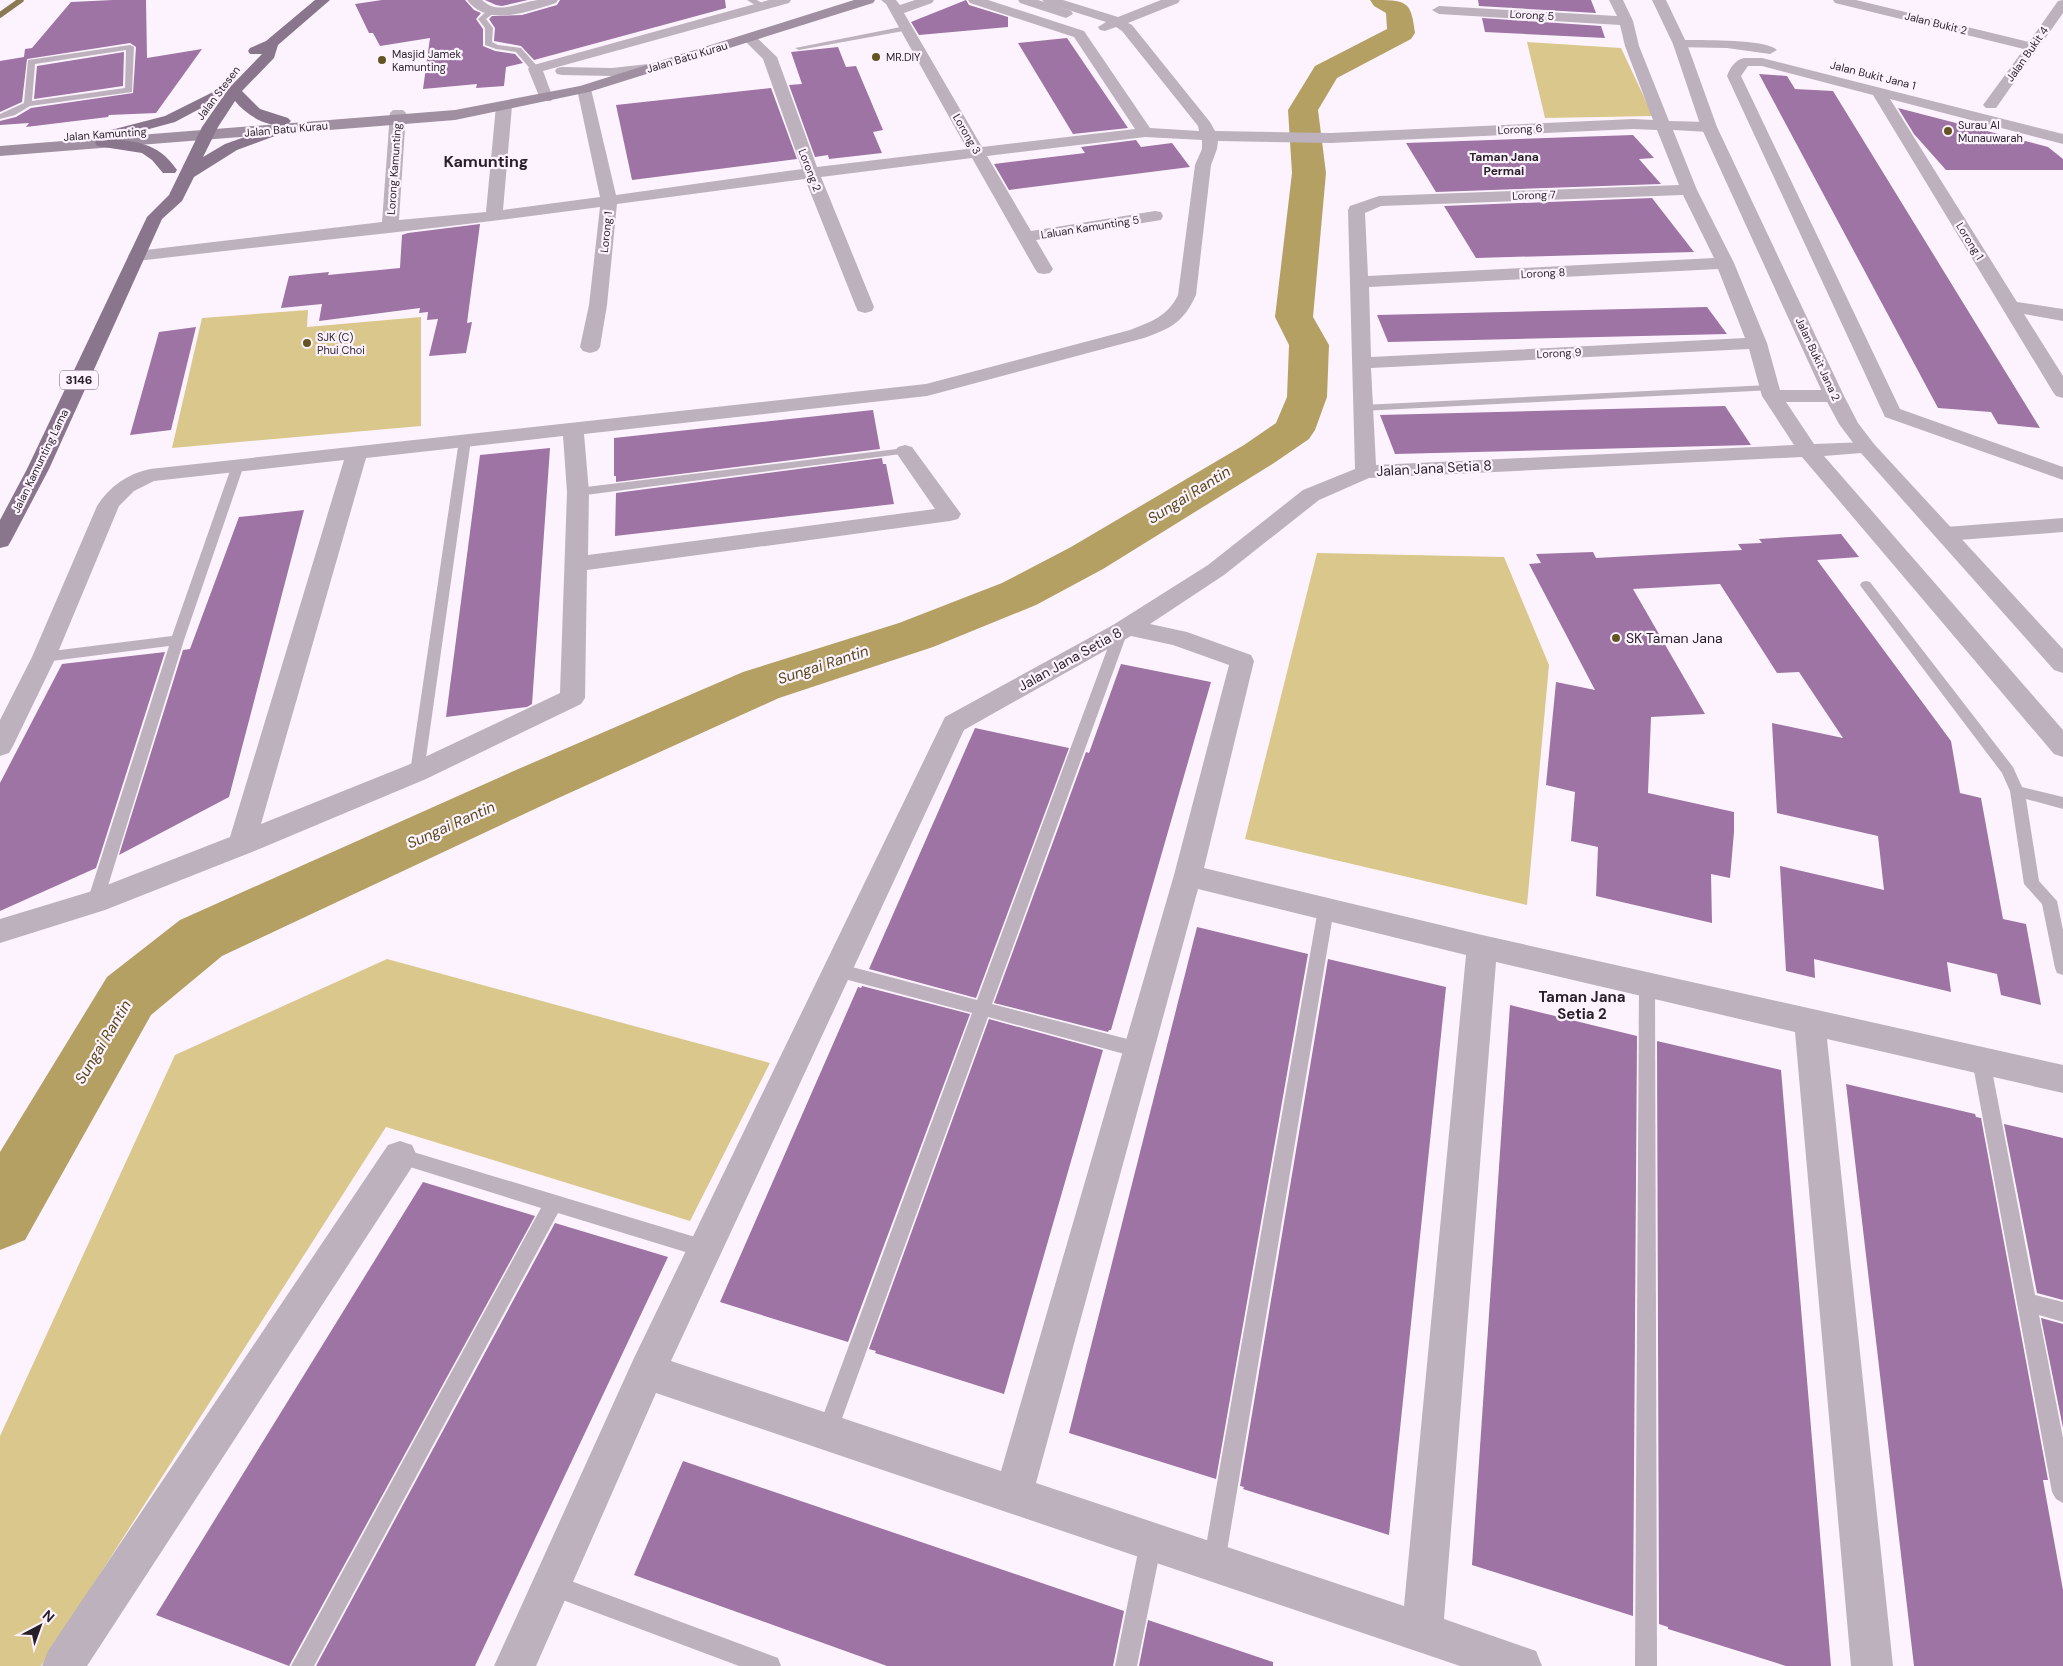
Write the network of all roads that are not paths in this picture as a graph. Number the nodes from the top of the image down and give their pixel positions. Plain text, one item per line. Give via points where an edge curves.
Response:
1 (323, 0) edge
2 (474, 0) edge
3 (551, 0) edge
4 (784, 0) edge
5 (868, 0) edge
6 (928, 0) edge
7 (975, 0) edge
8 (1025, 0) edge
9 (1050, 0) edge
10 (1173, 0) edge
11 (1429, 0) edge
12 (1616, 0) edge
13 (1658, 0) edge
14 (1840, 0) edge
15 (757, 3) edge
16 (2063, 4) edge
17 (892, 6) edge
18 (1439, 10) junction
19 (491, 12) junction
20 (1626, 20) junction
21 (1449, 22) dead end
22 (906, 28) junction
23 (1112, 28) junction
24 (749, 38) junction
25 (271, 44) junction
26 (1680, 44) junction
27 (2032, 47) junction
28 (799, 48) dead end
29 (1788, 53) dead end
30 (245, 58) dead end
31 (657, 66) junction
32 (535, 69) junction
33 (231, 74) dead end
34 (1879, 81) junction
35 (584, 88) junction
36 (234, 91) junction
37 (215, 95) junction
38 (546, 98) junction
39 (28, 104) junction
40 (504, 106) junction
41 (2009, 110) dead end
42 (398, 116) junction
43 (0, 117) edge
44 (1180, 118) dead end
45 (280, 125) junction
46 (1663, 125) junction
47 (1709, 127) junction
48 (198, 132) junction
49 (1145, 132) junction
50 (116, 133) junction
51 (1210, 136) junction
52 (2063, 139) edge
53 (0, 141) edge
54 (101, 143) junction
55 (0, 150) edge
56 (1195, 150) junction
57 (978, 153) junction
58 (169, 170) junction
59 (811, 173) junction
60 (186, 175) junction
61 (1689, 190) junction
62 (609, 202) junction
63 (494, 216) junction
64 (1155, 216) dead end
65 (155, 218) junction
66 (390, 226) junction
67 (1026, 237) junction
68 (137, 256) junction
69 (1725, 263) junction
70 (1044, 269) dead end
71 (1361, 282) junction
72 (2009, 306) junction
73 (865, 307) dead end
74 (2060, 309) edge
75 (1757, 343) junction
76 (590, 347) dead end
77 (1361, 363) junction
78 (2060, 384) edge
79 (1771, 392) junction
80 (1834, 396) junction
81 (1362, 408) junction
82 (573, 429) junction
83 (465, 440) junction
84 (1867, 448) junction
85 (357, 451) junction
86 (905, 451) joint
87 (1808, 451) junction
88 (238, 465) junction
89 (1366, 472) junction
90 (2063, 474) edge
91 (578, 492) junction
92 (2063, 525) edge
93 (1946, 534) junction
94 (0, 541) edge
95 (576, 564) junction
96 (1866, 585) dead end
97 (1124, 629) junction
98 (177, 640) junction
99 (44, 657) junction
100 (2063, 664) edge
101 (0, 746) edge
102 (2063, 747) edge
103 (417, 772) junction
104 (2017, 791) junction
105 (2063, 803) edge
106 (242, 844) junction
107 (1188, 875) junction
108 (95, 902) junction
109 (1326, 909) junction
110 (0, 931) edge
111 (1482, 947) junction
112 (2063, 968) edge
113 (837, 970) junction
114 (1647, 985) junction
115 (983, 1009) junction
116 (1810, 1022) junction
117 (1139, 1050) junction
118 (1981, 1060) junction
119 (2063, 1079) edge
120 (400, 1156) joint
121 (553, 1203) junction
122 (705, 1249) junction
123 (2027, 1302) junction
124 (2063, 1312) edge
125 (647, 1371) junction
126 (827, 1432) junction
127 (2063, 1492) edge
128 (1013, 1495) junction
129 (1150, 1542) junction
130 (1214, 1563) junction
131 (552, 1585) junction
132 (1422, 1633) junction
133 (64, 1666) edge
134 (302, 1666) edge
135 (515, 1666) edge
136 (770, 1666) edge
137 (1126, 1666) edge
138 (1521, 1666) edge
139 (1646, 1666) edge
140 (1872, 1666) edge

1 - 25 main road, Jalan Stesen / 3146
2 - 19 street
3 - 19 street via 515,10
4 - 15 street
5 - 24 main road, Jalan Batu Kurau
6 - 17 street
7 - 49 street via 1079,34
8 - 23 street
9 - 23 street
10 - 23 street
11 - 18 street
12 - 20 street
13 - 26 street, Jalan Bukit Jana 2
14 - 27 street, Jalan Bukit 2
15 - 32 street
16 - 27 street, Jalan Bukit 4
17 - 22 street, Lorong 3
18 - 20 street, Lorong 5
18 - 21 street
19 - 32 lane via 482,19 489,28 488,43 518,50
20 - 46 street via 1632,46
22 - 28 lane
22 - 57 street, Lorong 3
23 - 51 street via 1134,34 1205,124
24 - 31 main road, Jalan Batu Kurau
24 - 59 street, Lorong 2 via 770,57
25 - 30 main road, Jalan Stesen / 3146
25 - 36 main road, Jalan Stesen / 3146 via 269,54
26 - 29 street via 1727,44
26 - 47 street, Jalan Bukit Jana 2
27 - 41 street, Jalan Bukit 4 via 1986,104
31 - 32 street via 603,72
31 - 35 main road, Jalan Batu Kurau
32 - 38 street
33 - 37 main road, Jalan Stesen / 3146
34 - 52 street
34 - 72 street, Lorong 1
34 - 90 street via 1762,62 1744,62 1734,76 1892,413
35 - 38 main road, Jalan Batu Kurau
35 - 62 street, Lorong 1
36 - 45 main road via 252,112
36 - 48 main road, Jalan Stesen / 3146
37 - 48 main road, Jalan Stesen / 3146
37 - 50 main road via 170,119
38 - 40 main road, Jalan Batu Kurau
39 - 39 lane via 31,62 130,47 129,90
39 - 43 lane
40 - 42 main road, Jalan Batu Kurau via 456,115
40 - 63 street
42 - 45 main road, Jalan Batu Kurau
42 - 66 street, Lorong Kamunting
44 - 56 street
45 - 48 main road, Jalan Batu Kurau
45 - 60 main road via 231,147
46 - 47 street, Lorong 6
46 - 51 street, Lorong 6 via 1331,138
46 - 61 street
47 - 80 street, Jalan Bukit Jana 2
48 - 50 main road, Jalan Kamunting
48 - 54 main road, Jalan Kamunting
48 - 58 main road, Jalan Kamunting Lama / 3146
48 - 60 main road, Jalan Kamunting Lama / 3146
49 - 56 street, Lorong 6
49 - 57 street, Lorong 6
50 - 53 main road, Jalan Kamunting
51 - 56 street, Lorong 6
51 - 56 street via 1212,147
54 - 55 main road, Jalan Kamunting
54 - 58 main road via 147,149 155,153
56 - 82 street via 1187,295 1180,310 1161,325 927,390
57 - 59 street, Lorong 6
57 - 67 street, Lorong 3
58 - 65 main road, Jalan Kamunting Lama / 3146 via 158,191
59 - 62 street, Lorong 6
59 - 73 street, Lorong 2
60 - 65 main road, Jalan Kamunting Lama / 3146 via 176,197
61 - 69 street
61 - 71 street, Lorong 7 via 1379,201 1356,210
62 - 63 street, Lorong 6
62 - 76 street, Lorong 1
63 - 66 street, Lorong 6
64 - 67 street, Laluan Kamunting 5
65 - 68 main road, Jalan Kamunting Lama / 3146
66 - 68 street, Lorong 6
67 - 70 street, Lorong 3
68 - 94 main road, Jalan Kamunting Lama / 3146 via 38,468
69 - 71 street, Lorong 8
69 - 75 street
71 - 77 street
72 - 74 street
72 - 78 street, Lorong 1
75 - 77 street, Lorong 9
75 - 79 street
77 - 81 street
79 - 80 street
79 - 81 lane
79 - 87 street
80 - 84 street, Jalan Bukit Jana 2
81 - 89 street
82 - 83 street
82 - 91 street
83 - 85 street
83 - 103 lane
84 - 87 street, Jalan Jana Setia 8
84 - 93 street, Jalan Bukit Jana 2
85 - 88 street
85 - 106 street
86 - 91 lane
86 - 95 street via 950,514
87 - 89 street, Jalan Jana Setia 8
87 - 102 street
88 - 98 lane
88 - 99 street via 150,475 116,493
89 - 97 street, Jalan Jana Setia 8 via 1311,495 1216,570
91 - 95 street
92 - 93 street
93 - 100 street, Jalan Bukit Jana 2
95 - 103 street via 572,698
96 - 104 lane via 2008,770
97 - 107 street via 1178,638 1242,661
97 - 113 street, Jalan Jana Setia 8 via 954,724
97 - 115 lane
98 - 99 lane
98 - 108 lane
99 - 101 street
103 - 106 street
104 - 105 lane
104 - 112 lane via 2032,884 2049,902
106 - 108 street
107 - 109 street
107 - 117 street
108 - 110 street
109 - 111 street
109 - 130 lane
111 - 114 street
111 - 132 street
113 - 115 lane
113 - 122 street
114 - 116 street
114 - 139 lane
115 - 117 lane
115 - 126 lane
116 - 118 street
116 - 140 street
117 - 128 street
118 - 119 street
118 - 123 lane
120 - 121 lane
120 - 133 street
121 - 122 lane
121 - 134 lane
122 - 125 street
123 - 124 lane
123 - 127 lane
125 - 126 street
125 - 131 street
126 - 128 street
128 - 129 street
129 - 130 street
129 - 137 lane
130 - 132 street
131 - 135 street
131 - 136 lane
132 - 138 street

